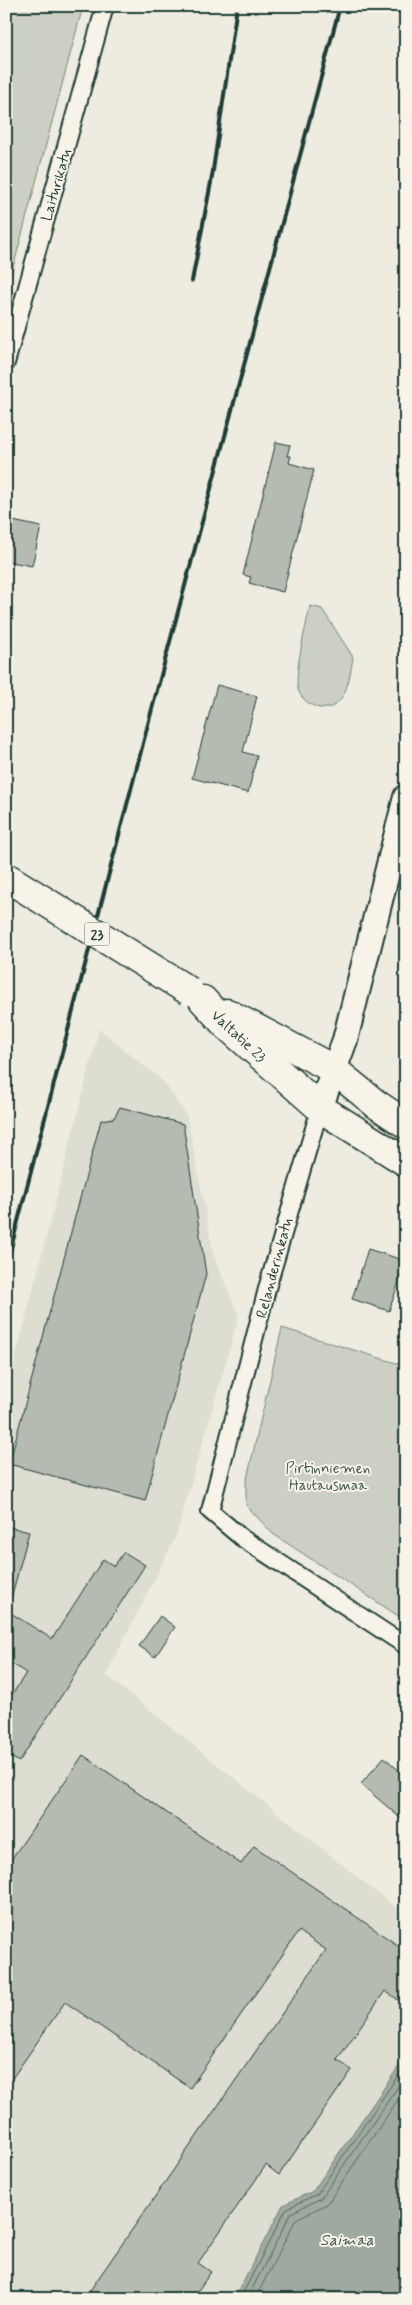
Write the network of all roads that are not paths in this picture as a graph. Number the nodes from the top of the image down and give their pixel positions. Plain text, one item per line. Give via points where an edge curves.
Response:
1 (105, 6) edge
2 (6, 363) edge
3 (406, 797) edge
4 (6, 877) edge
5 (196, 995) junction
6 (333, 1070) junction
7 (320, 1108) junction
8 (406, 1124) edge
9 (406, 1162) edge
10 (406, 1646) edge

1 - 2 street, Laiturikatu
3 - 6 main road, Relanderinkatu via 344,1040
4 - 5 highway, Valtatie 23 / 23, bridge
5 - 6 highway, Valtatie 23 / 23
5 - 7 highway, Valtatie 23 / 23
6 - 7 main road, Relanderinkatu
6 - 8 highway, 23
7 - 9 highway, 23
7 - 10 street, Relanderinkatu via 268,1286 210,1511 242,1538

